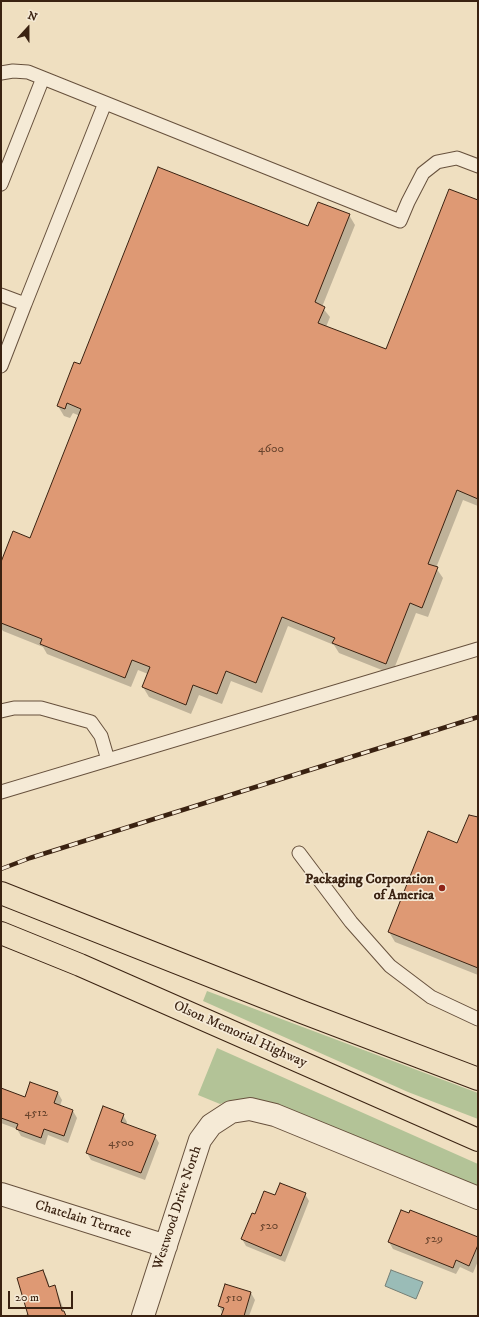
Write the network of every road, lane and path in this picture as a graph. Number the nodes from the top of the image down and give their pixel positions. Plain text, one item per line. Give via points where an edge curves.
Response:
1 (1, 73) edge
2 (43, 78) junction
3 (105, 103) junction
4 (478, 166) edge
5 (1, 184) edge
6 (1, 294) edge
7 (25, 304) junction
8 (1, 366) edge
9 (478, 649) edge
10 (1, 711) edge
11 (108, 760) junction
12 (1, 792) edge
13 (299, 853) dead end
14 (1, 893) edge
15 (1, 933) edge
16 (478, 1019) edge
17 (478, 1079) edge
18 (478, 1140) edge
19 (1, 1194) edge
20 (478, 1198) edge
21 (166, 1246) junction
22 (143, 1316) edge

1 - 2 lane via 28,72
2 - 3 lane
2 - 5 lane
3 - 4 lane via 400,221 423,173 437,162 457,158
3 - 7 lane
6 - 7 lane
7 - 8 lane
9 - 11 lane
10 - 11 lane via 14,708 41,708 91,722 101,736
11 - 12 lane
13 - 16 lane via 350,922 390,966 431,996
14 - 17 main road
15 - 18 main road, Olson Memorial Highway via 80,965
19 - 21 street, Chatelain Terrace
20 - 21 street, Westwood Drive North via 275,1115 250,1109 231,1112 211,1125 200,1140
21 - 22 street, Westwood Drive North

